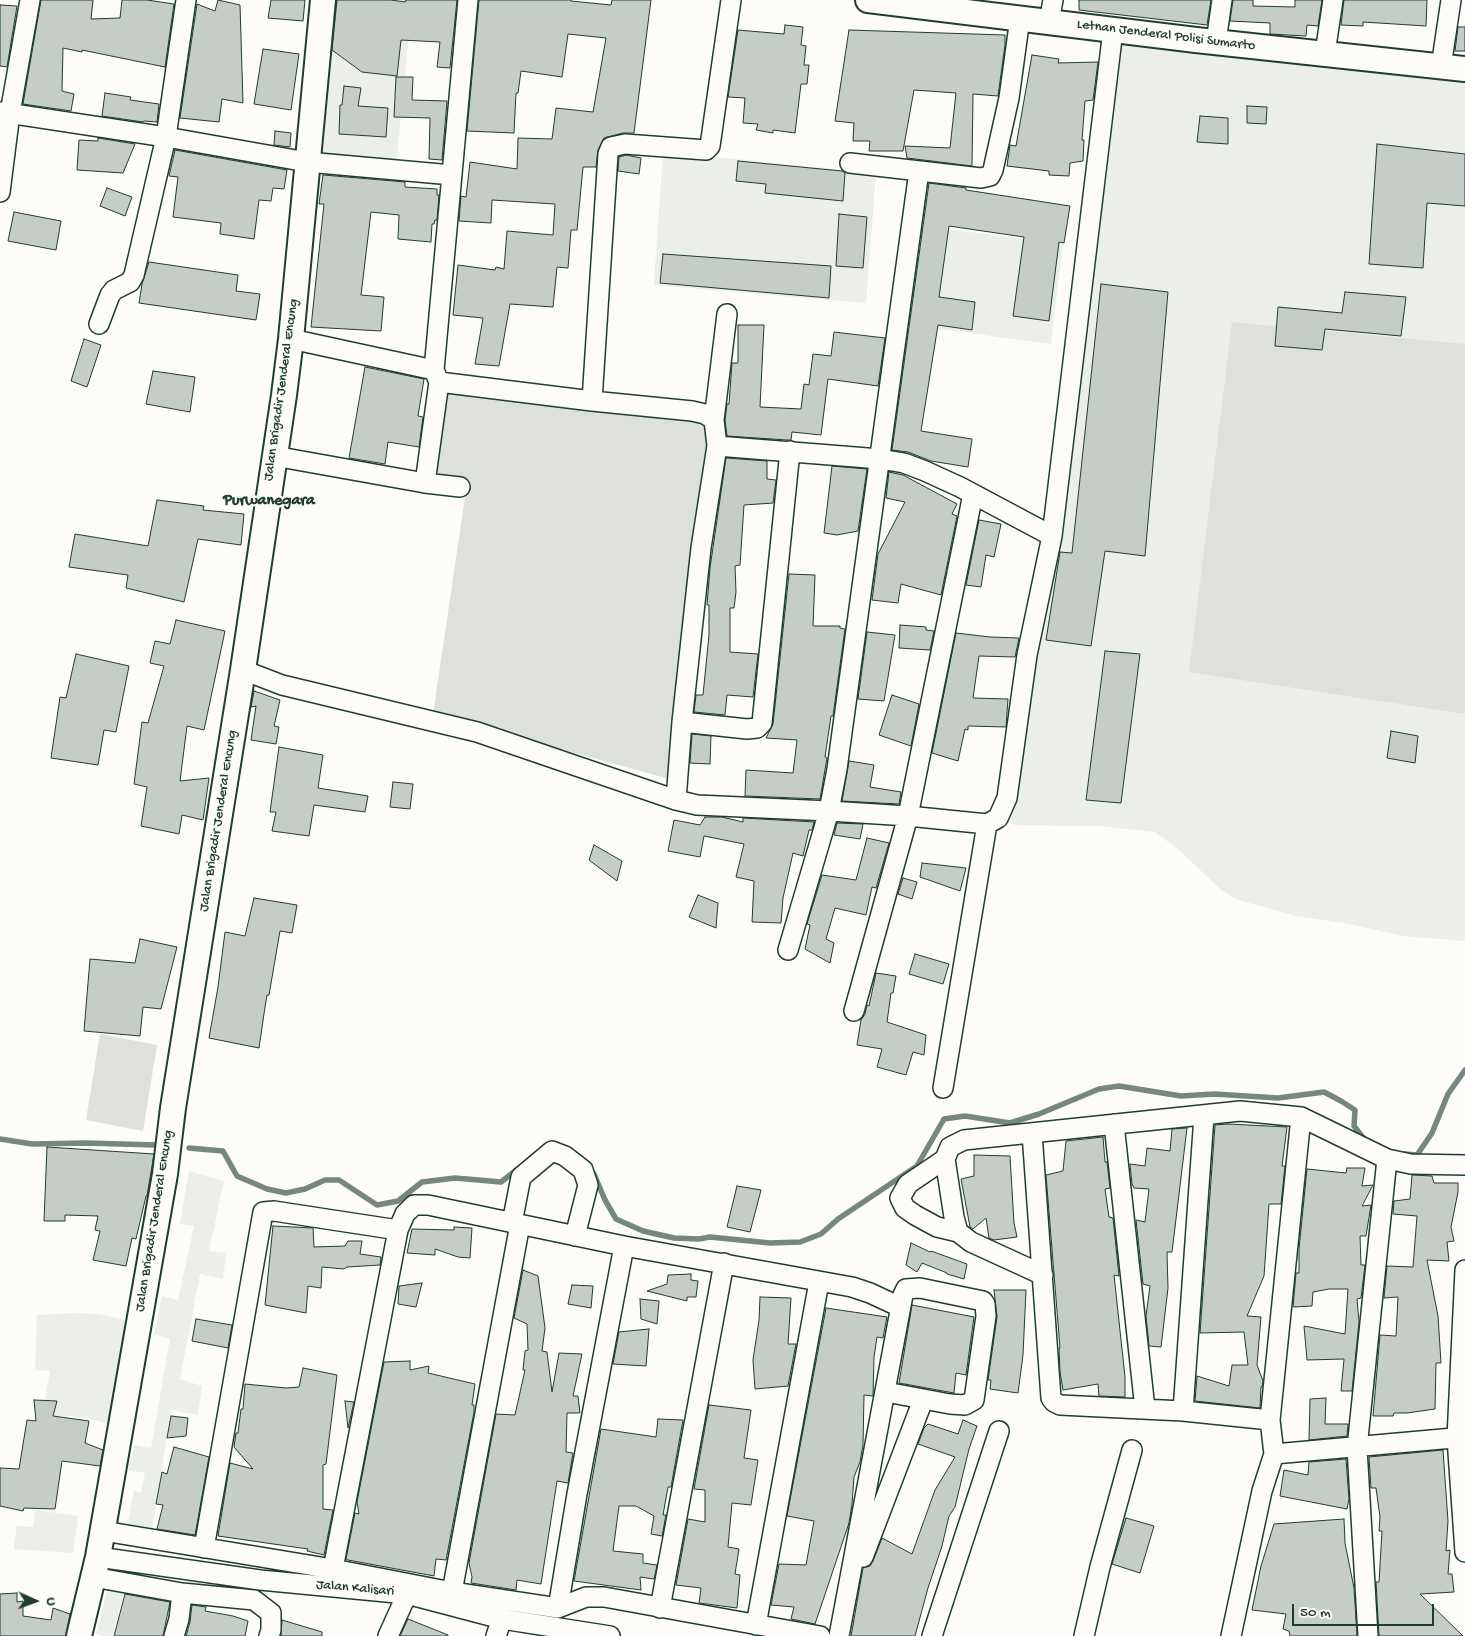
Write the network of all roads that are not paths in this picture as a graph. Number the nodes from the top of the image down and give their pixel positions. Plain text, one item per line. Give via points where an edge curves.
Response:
1 (30, 0) edge
2 (186, 0) edge
3 (323, 0) edge
4 (468, 0) edge
5 (731, 0) edge
6 (868, 0) edge
7 (1222, 0) edge
8 (1333, 0) edge
9 (1451, 0) edge
10 (1051, 11) edge
11 (1020, 18) junction
12 (1113, 30) junction
13 (1216, 42) junction
14 (1325, 53) junction
15 (1441, 67) junction
16 (1465, 70) edge
17 (5, 113) edge
18 (166, 137) junction
19 (307, 162) junction
20 (850, 163) dead end
21 (918, 172) junction
22 (452, 175) junction
23 (0, 192) edge
24 (726, 314) dead end
25 (99, 324) dead end
26 (291, 339) junction
27 (437, 376) junction
28 (592, 401) junction
29 (714, 420) junction
30 (717, 446) junction
31 (790, 451) junction
32 (274, 456) junction
33 (880, 459) junction
34 (425, 483) junction
35 (460, 488) dead end
36 (973, 494) junction
37 (1052, 536) junction
38 (243, 670) junction
39 (682, 722) junction
40 (676, 800) junction
41 (829, 811) junction
42 (908, 816) junction
43 (987, 824) junction
44 (788, 950) dead end
45 (854, 1011) dead end
46 (943, 1088) dead end
47 (1204, 1116) junction
48 (1301, 1117) junction
49 (1114, 1124) junction
50 (1032, 1133) junction
51 (946, 1159) junction
52 (1387, 1159) junction
53 (1465, 1165) edge
54 (516, 1224) junction
55 (398, 1230) junction
56 (958, 1232) junction
57 (575, 1236) junction
58 (624, 1246) junction
59 (724, 1263) junction
60 (1465, 1270) edge
61 (1043, 1276) junction
62 (819, 1282) junction
63 (900, 1307) junction
64 (886, 1392) junction
65 (923, 1400) junction
66 (1145, 1410) junction
67 (1184, 1411) junction
68 (1270, 1420) junction
69 (999, 1431) dead end
70 (1461, 1438) edge
71 (1357, 1448) junction
72 (1132, 1450) dead end
73 (1274, 1454) junction
74 (103, 1531) junction
75 (204, 1548) junction
76 (1465, 1552) edge
77 (96, 1567) junction
78 (333, 1569) junction
79 (452, 1592) junction
80 (182, 1593) junction
81 (407, 1594) junction
82 (846, 1603) junction
83 (558, 1608) junction
84 (660, 1608) junction
85 (756, 1625) junction
86 (499, 1628) edge
87 (604, 1635) edge
88 (79, 1636) edge
89 (174, 1636) edge
90 (269, 1636) edge
91 (388, 1636) edge
92 (820, 1636) edge
93 (838, 1636) edge
94 (932, 1636) edge
95 (1084, 1636) edge
96 (1231, 1636) edge
97 (1368, 1636) edge

1 - 17 street
2 - 18 street
3 - 19 street, Jalan Brigadir Jenderal Encung
4 - 22 street
5 - 28 street via 710,146 706,150 626,144 612,147 608,154
6 - 11 street, Letnan Jenderal Polisi Sumarto
7 - 13 street
8 - 14 street
9 - 15 street
10 - 11 street, Letnan Jenderal Polisi Sumarto
10 - 12 street, Letnan Jenderal Polisi Sumarto
11 - 21 street via 1009,98 990,176
12 - 13 street, Letnan Jenderal Polisi Sumarto
12 - 37 street
13 - 14 street, Letnan Jenderal Polisi Sumarto
14 - 15 street, Letnan Jenderal Polisi Sumarto
15 - 16 street, Letnan Jenderal Polisi Sumarto
17 - 18 street
17 - 23 street
18 - 19 street
18 - 25 street via 134,275 130,282 110,294
19 - 22 street
19 - 26 street, Jalan Brigadir Jenderal Encung
20 - 21 street
21 - 33 street
22 - 27 street
24 - 29 street
26 - 27 street
26 - 32 street, Jalan Brigadir Jenderal Encung
27 - 28 street
27 - 34 street
28 - 29 street via 692,411
29 - 30 street
30 - 31 street
30 - 39 street via 701,548
31 - 33 street
31 - 39 street via 762,723 757,728 747,729
32 - 34 street
32 - 38 street, Jalan Brigadir Jenderal Encung
33 - 36 street via 926,470
33 - 41 street
34 - 35 street
36 - 37 street
36 - 42 street
37 - 43 street via 1027,655 1007,798 998,818
38 - 40 street via 282,685 477,732
38 - 74 street, Jalan Brigadir Jenderal Encung via 172,1108 165,1174
39 - 40 street
40 - 41 street via 697,805
41 - 42 street
41 - 44 street
42 - 43 street
42 - 45 street
43 - 46 street
47 - 48 street via 1240,1111
47 - 49 street
47 - 67 street
48 - 52 street
48 - 68 street
49 - 50 street
49 - 66 street
50 - 51 street via 964,1140 950,1147
50 - 61 street
51 - 56 street
51 - 56 street via 908,1184 900,1198 905,1208 915,1215 937,1227
52 - 53 street via 1411,1164
52 - 71 street
54 - 55 street via 428,1205 414,1205 405,1214
54 - 57 street
54 - 57 street via 521,1177 552,1151 565,1156 583,1170 588,1185
54 - 79 street
55 - 75 street via 263,1212
55 - 78 street
56 - 61 street via 971,1242
57 - 58 street
58 - 59 street
58 - 83 street
59 - 62 street
59 - 84 street
60 - 70 street
61 - 66 street via 1051,1398 1054,1402
62 - 63 street via 852,1287
62 - 85 street
63 - 64 street
63 - 65 street via 906,1289 915,1288 985,1304 974,1400 965,1405
64 - 65 street
64 - 82 street
65 - 82 street
66 - 67 street
67 - 68 street
68 - 73 street
69 - 94 street
70 - 71 street
70 - 76 street
71 - 73 street
71 - 97 street
72 - 95 street
73 - 96 street via 1262,1491
74 - 75 street
74 - 77 street, Jalan Brigadir Jenderal Encung
75 - 78 street
77 - 80 street
77 - 81 street, Jalan Kalisari
77 - 88 street, Jalan Brigadir Jenderal Encung
78 - 79 street
79 - 83 street
80 - 89 street
80 - 90 street via 254,1600 271,1613
81 - 86 street, Jalan Kalisari
81 - 91 street
82 - 93 street
83 - 84 street via 586,1596
84 - 85 street
85 - 92 street
86 - 87 street, Jalan Kalisari

